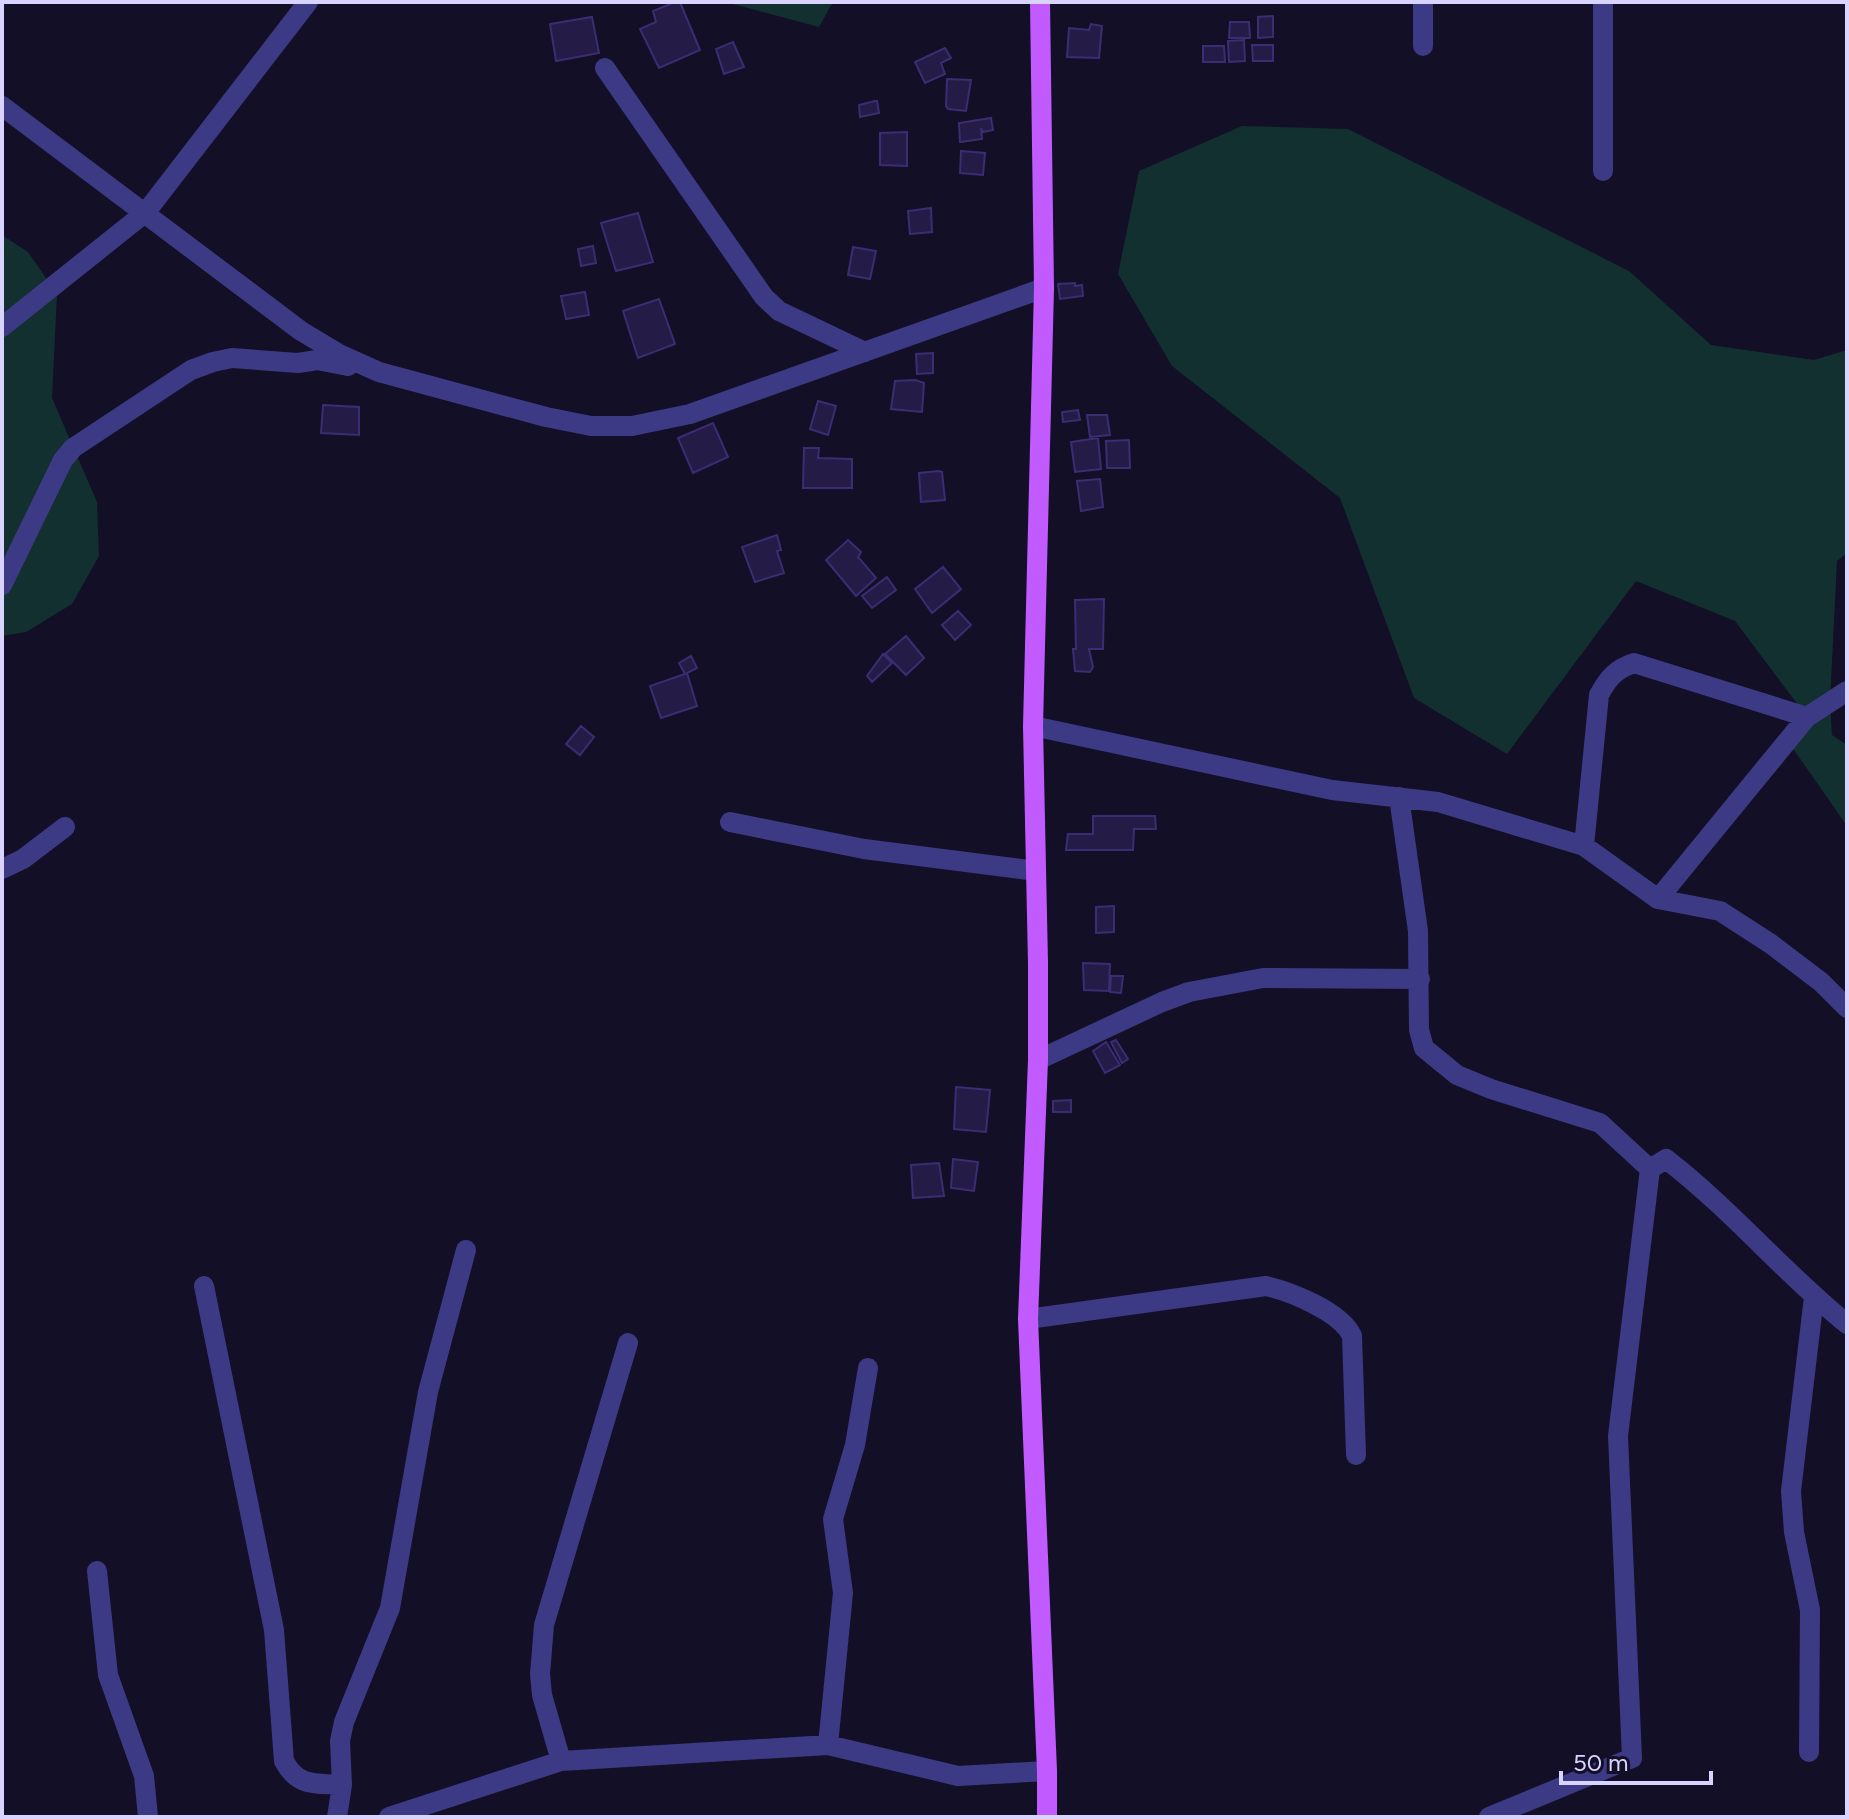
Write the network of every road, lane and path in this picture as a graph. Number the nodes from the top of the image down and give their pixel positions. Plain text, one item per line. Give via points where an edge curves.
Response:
1 (308, 2) edge
2 (1040, 2) edge
3 (1423, 2) edge
4 (1603, 2) edge
5 (1423, 46) dead end
6 (605, 68) dead end
7 (2, 106) edge
8 (1603, 171) dead end
9 (146, 212) junction
10 (1044, 288) junction
11 (5, 320) edge
12 (865, 352) junction
13 (379, 372) junction
14 (2, 585) edge
15 (1847, 691) edge
16 (1807, 717) junction
17 (1033, 726) junction
18 (1399, 797) junction
19 (730, 822) dead end
20 (65, 827) dead end
21 (1584, 846) junction
22 (2, 869) edge
23 (1036, 871) junction
24 (1658, 899) junction
25 (1420, 979) junction
26 (1847, 1008) edge
27 (1038, 1060) junction
28 (1650, 1169) junction
29 (466, 1250) dead end
30 (204, 1286) dead end
31 (1814, 1297) junction
32 (1028, 1319) junction
33 (1847, 1324) edge
34 (628, 1343) dead end
35 (868, 1368) dead end
36 (1356, 1455) dead end
37 (97, 1571) dead end
38 (828, 1745) junction
39 (1809, 1752) dead end
40 (561, 1761) junction
41 (1047, 1771) junction
42 (342, 1785) junction
43 (148, 1817) edge
44 (337, 1817) edge
45 (389, 1817) edge
46 (1047, 1817) edge
47 (1489, 1817) edge

1 - 9 street
2 - 10 main road
3 - 5 street
4 - 8 street
6 - 12 street via 764,297 779,311
7 - 9 street
9 - 11 street
9 - 13 street via 301,331
10 - 12 street
10 - 17 main road
12 - 13 street via 690,414 632,426 591,426 546,417
13 - 14 street via 317,360 232,358 191,370 73,448
15 - 16 street
16 - 21 street via 1634,663 1620,668 1607,678 1599,695
16 - 24 street
17 - 18 street via 1332,790
17 - 23 main road
18 - 21 street via 1438,802
18 - 25 street
19 - 23 street via 864,849
20 - 22 street
21 - 24 street
23 - 27 main road
24 - 26 street via 1720,911 1821,982
25 - 27 street via 1263,978 1189,992
25 - 28 street via 1419,1030 1432,1056 1457,1075 1491,1089 1600,1123
27 - 32 main road
28 - 31 street via 1666,1159 1741,1222
28 - 47 street via 1618,1436 1632,1758
29 - 42 street via 428,1392 390,1608 344,1722
30 - 42 street via 274,1630 284,1761 301,1781
31 - 33 street
31 - 39 street via 1791,1491 1810,1610
32 - 36 street via 1266,1286 1283,1290 1338,1318 1352,1336
32 - 41 main road
34 - 40 street via 544,1625 542,1695
35 - 38 street via 855,1445 833,1519 843,1593
37 - 43 street via 108,1675 144,1776
38 - 40 street
38 - 41 street via 958,1776
40 - 45 street
41 - 46 main road
42 - 44 street

